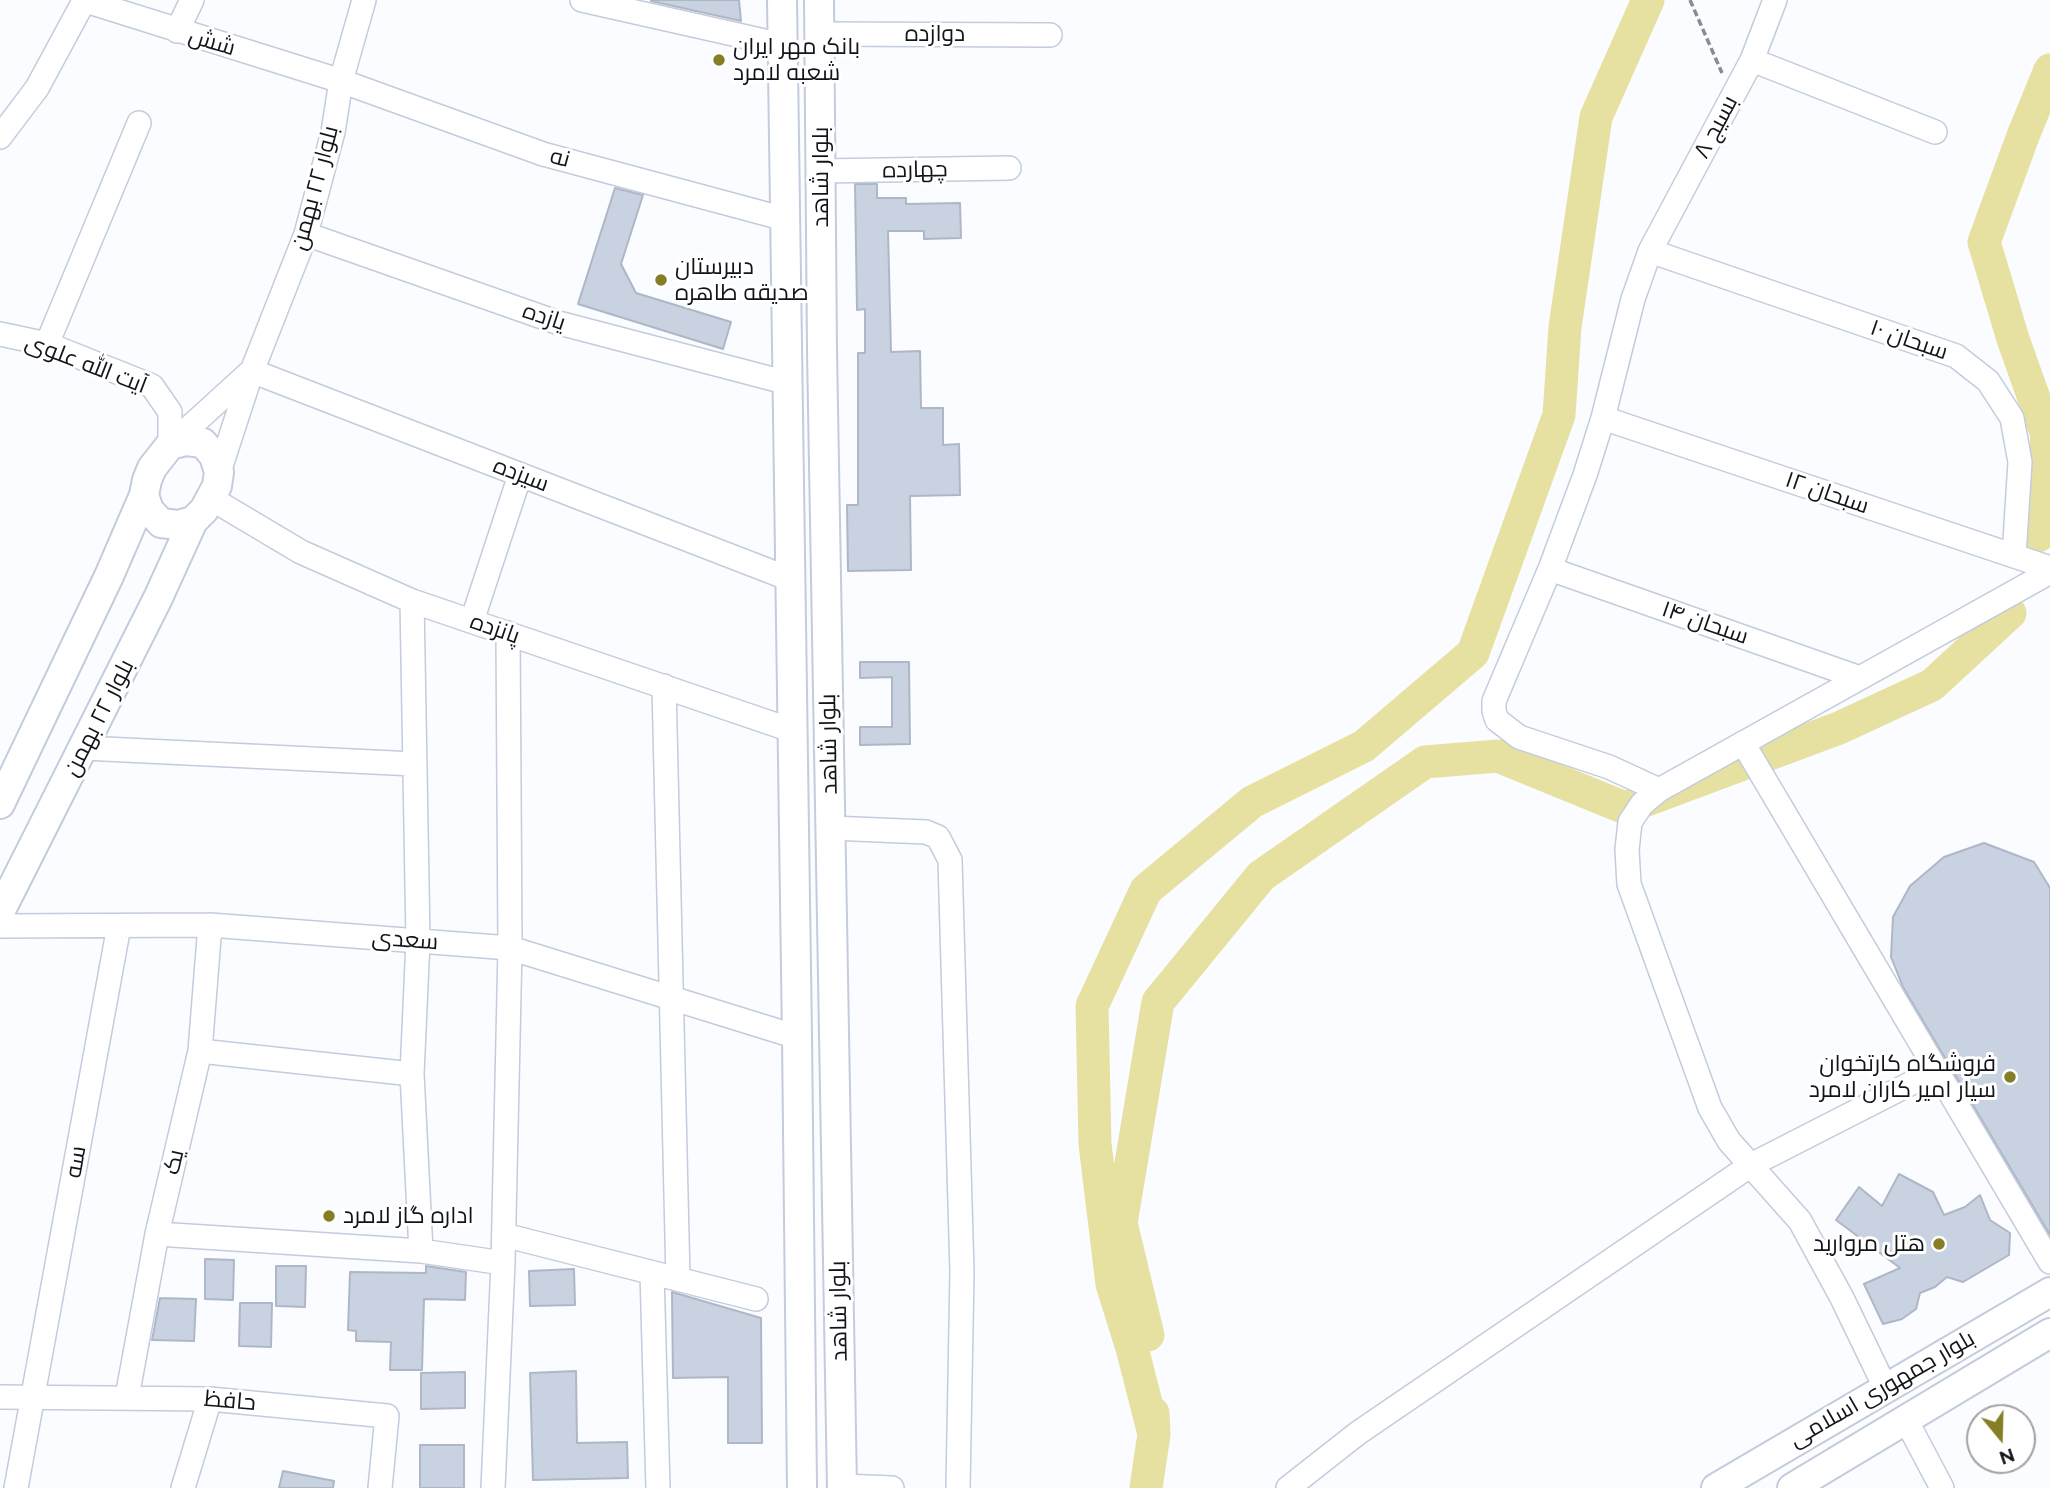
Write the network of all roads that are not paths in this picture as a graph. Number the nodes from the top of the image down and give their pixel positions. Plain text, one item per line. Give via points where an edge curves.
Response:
1 (84, 0) edge
2 (192, 0) edge
3 (364, 0) edge
4 (582, 0) edge
5 (782, 0) edge
6 (819, 0) edge
7 (1775, 0) edge
8 (177, 31) junction
9 (820, 34) junction
10 (1050, 35) dead end
11 (782, 45) junction
12 (1752, 60) junction
13 (341, 81) junction
14 (139, 123) dead end
15 (1935, 132) dead end
16 (0, 137) edge
17 (1009, 168) dead end
18 (821, 171) junction
19 (785, 219) junction
20 (306, 234) junction
21 (1650, 251) junction
22 (0, 334) edge
23 (47, 344) junction
24 (252, 371) junction
25 (788, 383) junction
26 (1603, 418) junction
27 (170, 445) junction
28 (219, 472) junction
29 (520, 475) junction
30 (144, 495) junction
31 (212, 499) junction
32 (193, 521) junction
33 (2014, 556) junction
34 (1550, 569) junction
35 (2050, 570) edge
36 (790, 579) junction
37 (412, 601) junction
38 (472, 621) junction
39 (508, 633) junction
40 (827, 640) junction
41 (790, 641) junction
42 (1860, 678) junction
43 (664, 687) junction
44 (791, 730) junction
45 (1744, 743) junction
46 (84, 748) junction
47 (414, 764) junction
48 (4, 787) edge
49 (1659, 790) junction
50 (831, 828) junction
51 (0, 912) edge
52 (210, 925) junction
53 (0, 926) edge
54 (119, 926) junction
55 (418, 941) junction
56 (510, 948) junction
57 (673, 999) junction
58 (797, 1037) junction
59 (200, 1051) junction
60 (1937, 1070) junction
61 (412, 1074) junction
62 (1751, 1165) junction
63 (157, 1234) junction
64 (503, 1235) junction
65 (421, 1251) junction
66 (2050, 1262) edge
67 (503, 1263) junction
68 (652, 1273) junction
69 (678, 1279) junction
70 (2050, 1292) edge
71 (757, 1299) dead end
72 (2050, 1333) edge
73 (1885, 1387) junction
74 (0, 1397) edge
75 (127, 1397) junction
76 (34, 1398) junction
77 (210, 1399) junction
78 (1906, 1420) junction
79 (841, 1487) edge
80 (16, 1488) edge
81 (183, 1488) edge
82 (380, 1488) edge
83 (493, 1488) edge
84 (658, 1488) edge
85 (802, 1488) edge
86 (892, 1488) edge
87 (958, 1488) edge
88 (1288, 1488) edge
89 (1716, 1488) edge
90 (1792, 1488) edge
91 (1942, 1488) edge

1 - 8 street, شش
1 - 16 street via 37,88
2 - 8 street
3 - 13 street, بلوار ۲۲ بهمن
4 - 11 street
5 - 11 main road, بلوار شاهد
6 - 9 main road, بلوار شاهد
7 - 12 street, بسیج ۸
8 - 13 street, شش
9 - 10 street, دوازده
9 - 18 main road, بلوار شاهد
11 - 19 main road, بلوار شاهد
12 - 15 street
12 - 21 street, بسیج ۸
13 - 19 street, نه via 543,154
13 - 20 street, بلوار ۲۲ بهمن via 333,132
14 - 23 street
17 - 18 street, چهارده
18 - 40 main road, بلوار شاهد
19 - 25 main road, بلوار شاهد
20 - 24 street, بلوار ۲۲ بهمن
20 - 25 street, یازده via 559,323
21 - 26 street, بسیج ۸
21 - 33 street, سبحان ۱۰ via 1956,356 1988,381 2012,418 2020,462
22 - 23 street, آیت الله علوی
23 - 27 street, آیت الله علوی via 152,386 170,412
24 - 27 street, بلوار ۲۲ بهمن
24 - 28 street, بلوار ۲۲ بهمن
24 - 29 street, سیزده
25 - 36 main road, بلوار شاهد
26 - 33 street, سبحان ۱۲
26 - 34 street, بسیج ۸
27 - 28 main road via 203,443 215,456
27 - 30 main road via 152,468
28 - 31 main road
29 - 36 street, سیزده
29 - 38 street
30 - 32 main road via 160,523
30 - 48 main road
31 - 32 main road
31 - 37 street, پانزده via 301,552
32 - 46 main road, بلوار ۲۲ بهمن
33 - 35 street, سبحان ۱۲
34 - 42 street, سبحان ۱۴
34 - 49 street, بسیج ۸ via 1494,701 1497,720 1519,737 1609,767
35 - 42 street
36 - 41 main road, بلوار شاهد
37 - 38 street, پانزده
37 - 47 street
38 - 39 street, پانزده
39 - 43 street, پانزده
39 - 56 street
40 - 41 main road
40 - 50 main road, بلوار شاهد
41 - 44 main road, بلوار شاهد
42 - 45 street
43 - 44 street, پانزده
43 - 57 street
44 - 58 main road, بلوار شاهد
45 - 49 street
45 - 60 street
46 - 47 street
46 - 51 main road, بلوار ۲۲ بهمن
47 - 55 street
49 - 62 street via 1630,822 1629,884 1710,1108 1729,1141
50 - 79 main road, بلوار شاهد
50 - 87 street via 926,832 938,837 950,860 962,1272
52 - 54 street, سعدی
52 - 55 street, سعدی
52 - 59 street, یک
53 - 54 street, سعدی
54 - 76 street, سه
55 - 56 street, سعدی
55 - 61 street
56 - 57 street, سعدی
56 - 64 street
57 - 58 street, سعدی
57 - 69 street
58 - 85 main road, بلوار شاهد
59 - 61 street
59 - 63 street, یک
60 - 62 street
60 - 66 street
61 - 65 street
62 - 73 street via 1800,1221
62 - 88 street via 1358,1433
63 - 65 street
63 - 75 street, یک
64 - 67 street
64 - 68 street
65 - 67 street
67 - 83 street
68 - 69 street
68 - 84 street
69 - 71 street
70 - 73 main road, بلوار جمهوری اسلامی
72 - 78 main road, بلوار جمهوری اسلامی
73 - 89 main road, بلوار جمهوری اسلامی
74 - 76 street, حافظ
75 - 76 street, حافظ
75 - 77 street, حافظ
76 - 80 street, سه
77 - 81 street
77 - 82 street, حافظ via 387,1416
78 - 90 main road, بلوار جمهوری اسلامی
78 - 91 street
79 - 86 street

